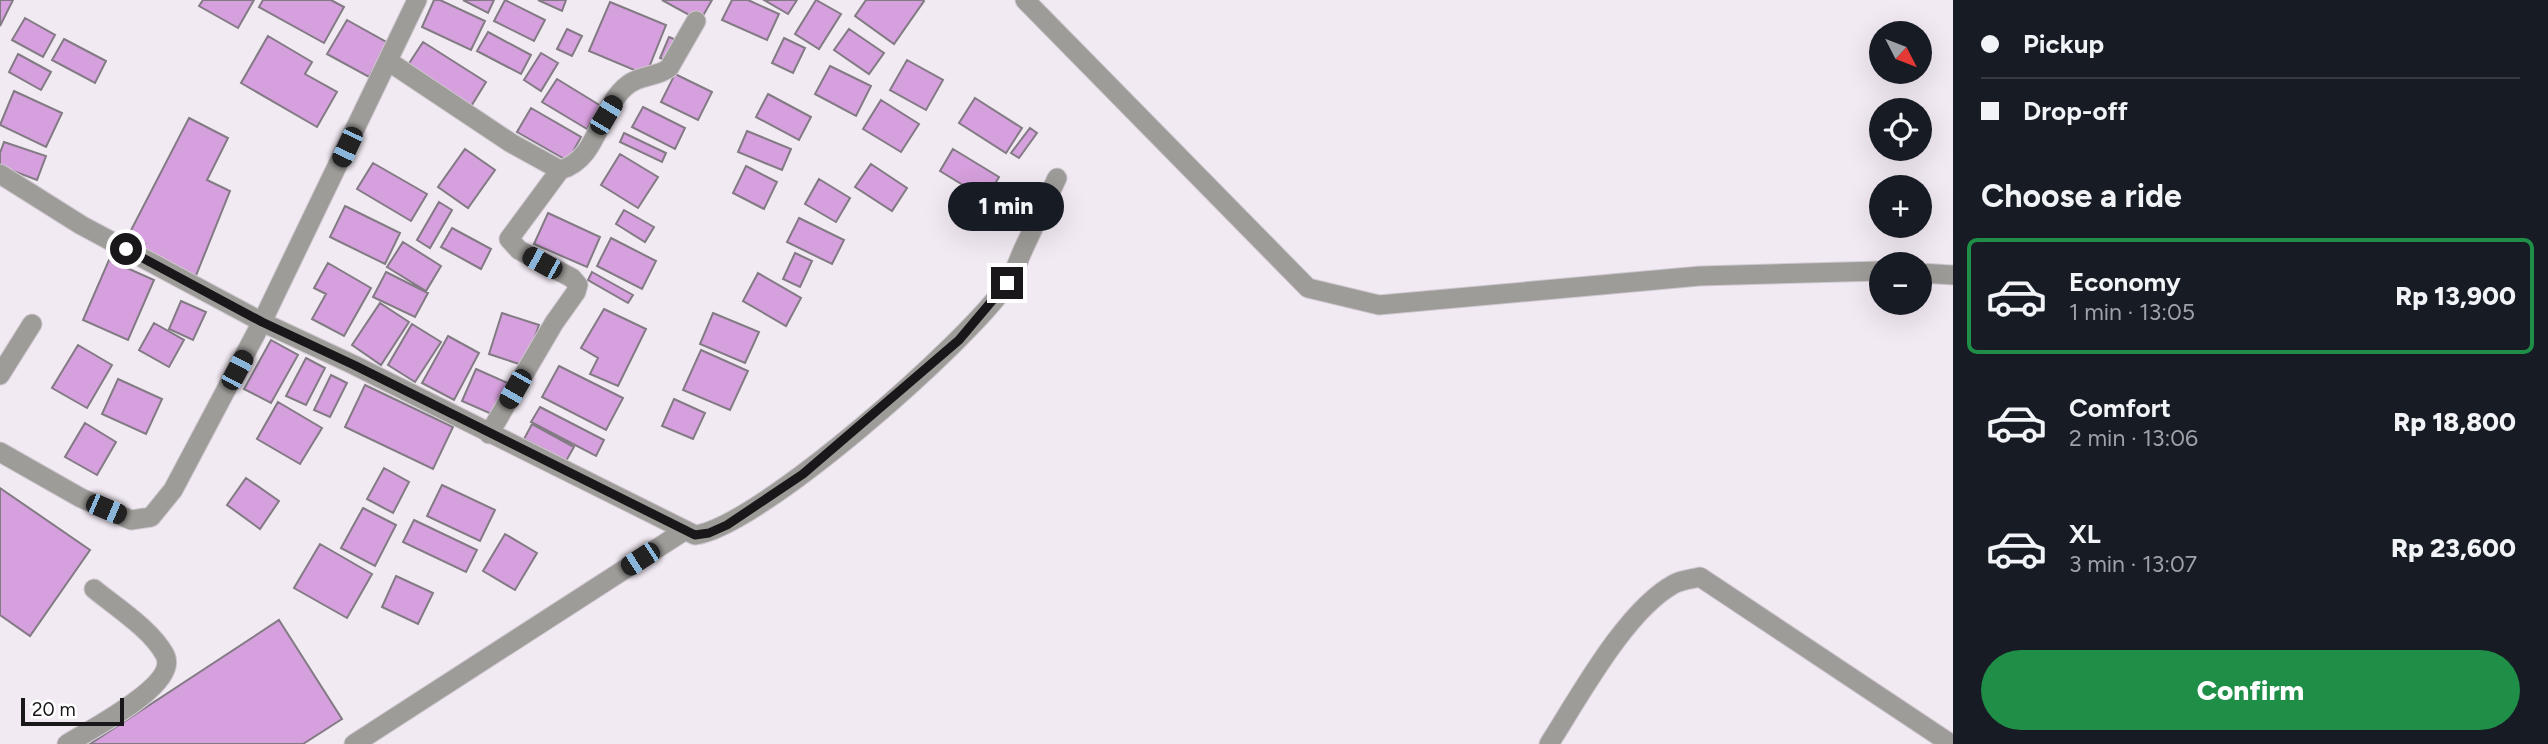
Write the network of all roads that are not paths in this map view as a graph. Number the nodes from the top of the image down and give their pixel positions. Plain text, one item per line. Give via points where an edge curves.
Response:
1 (417, 0) edge
2 (1025, 0) edge
3 (696, 21) dead end
4 (388, 61) junction
5 (560, 170) junction
6 (0, 174) edge
7 (1057, 178) dead end
8 (1869, 271) edge
9 (1932, 274) edge
10 (1953, 275) edge
11 (262, 322) junction
12 (32, 324) dead end
13 (0, 375) edge
14 (489, 434) junction
15 (0, 452) edge
16 (684, 531) junction
17 (94, 589) dead end
18 (67, 744) edge
19 (354, 744) edge
20 (1549, 744) edge
21 (1951, 744) edge

1 - 4 street
2 - 8 street via 1308,288 1379,305 1700,276
3 - 5 street via 669,68 628,84 585,156
4 - 5 street via 511,144
4 - 11 street
5 - 14 street via 509,239 519,250 576,280 578,287
6 - 11 street via 81,225
7 - 16 street via 1007,283 959,340 803,474 727,525 695,535
9 - 10 street
11 - 14 street
11 - 15 street via 173,490 151,517 131,520 81,498
12 - 13 street
14 - 16 street
16 - 19 street
17 - 18 street via 155,639 167,657 167,668 159,683 144,695
20 - 21 street via 1612,646 1652,599 1675,582 1700,577

